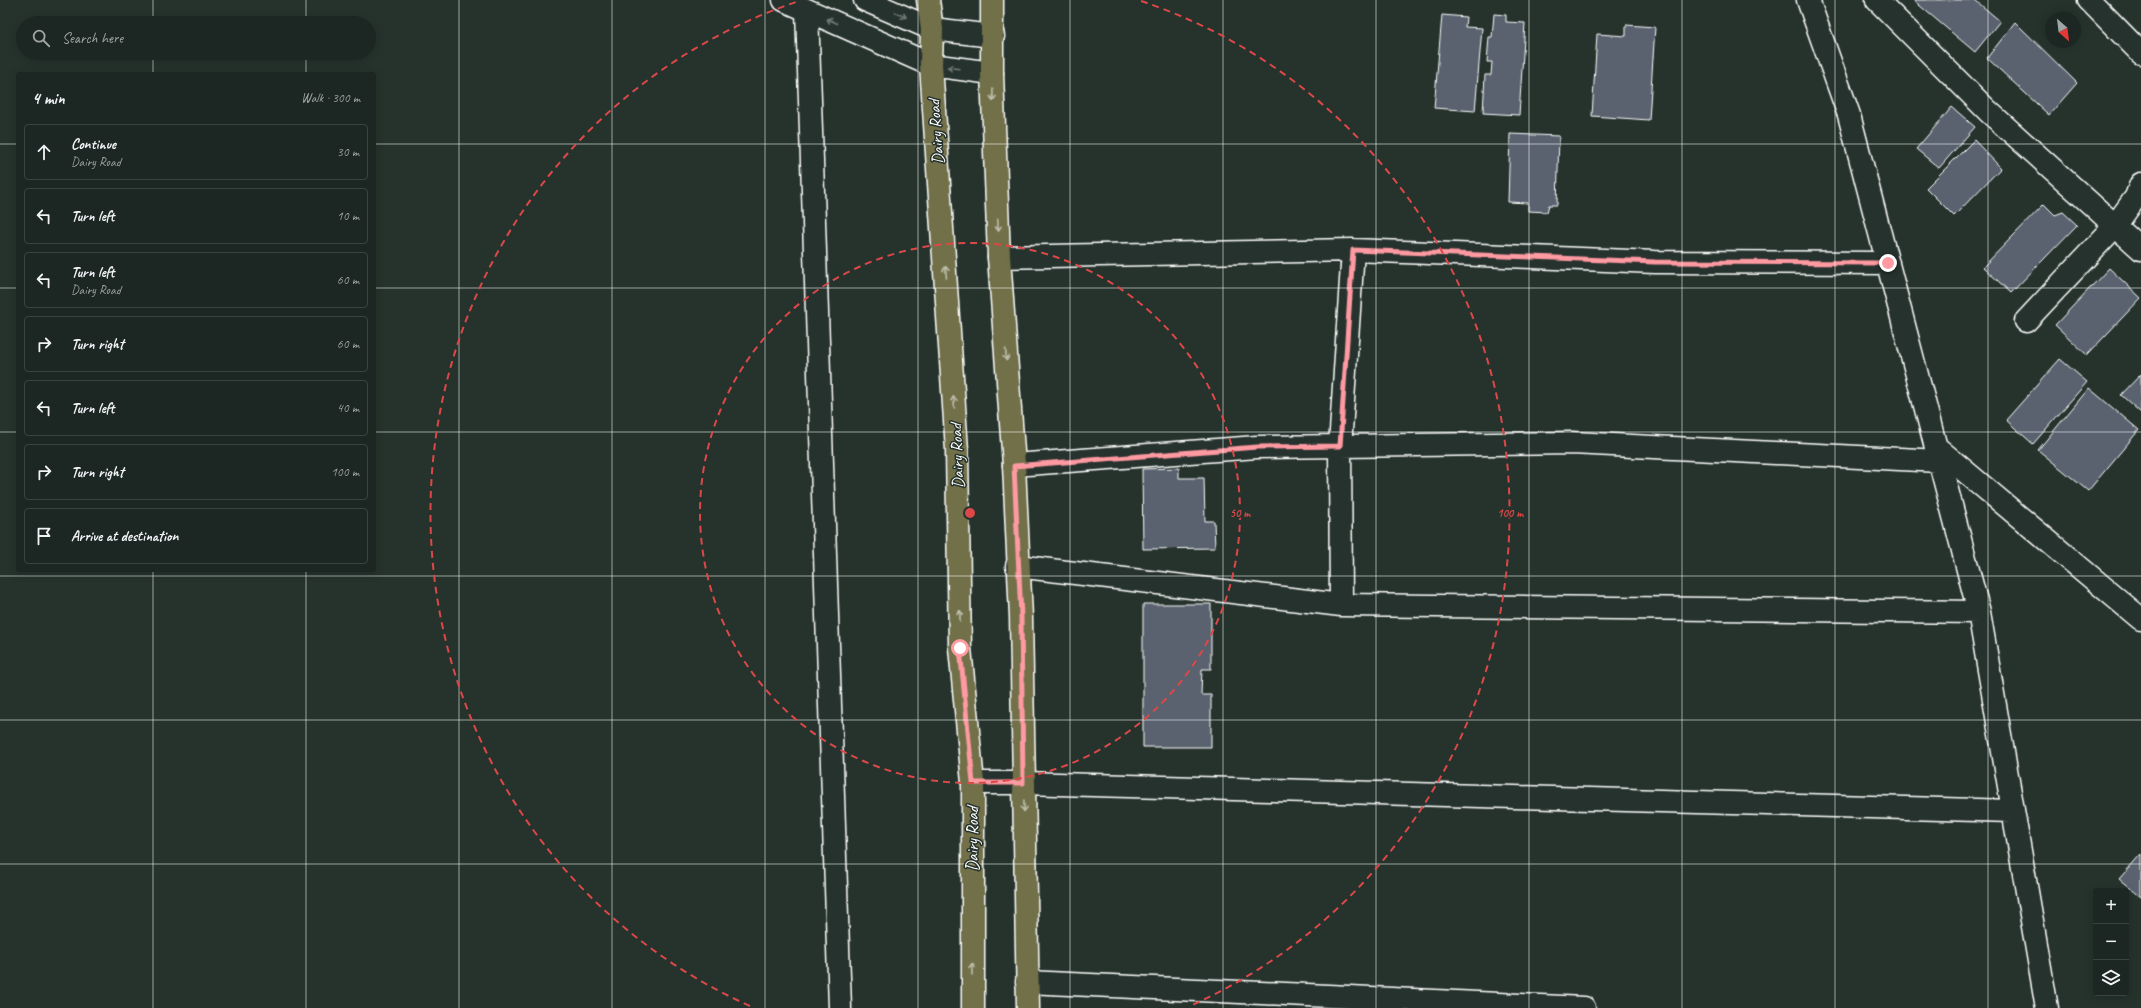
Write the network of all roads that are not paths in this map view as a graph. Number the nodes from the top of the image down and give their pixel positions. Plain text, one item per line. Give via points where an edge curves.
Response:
1 (784, 0) edge
2 (865, 0) edge
3 (928, 0) edge
4 (992, 0) edge
5 (1808, 0) edge
6 (1877, 0) edge
7 (2089, 0) edge
8 (807, 10) junction
9 (932, 29) junction
10 (993, 36) junction
11 (2141, 53) edge
12 (931, 65) junction
13 (992, 72) junction
14 (2141, 184) edge
15 (2115, 226) junction
16 (1353, 250) junction
17 (2141, 250) edge
18 (999, 257) junction
19 (1888, 263) junction
20 (2026, 321) dead end
21 (1340, 446) junction
22 (1938, 454) junction
23 (1014, 466) junction
24 (1017, 566) junction
25 (1341, 605) junction
26 (1979, 612) junction
27 (2141, 619) edge
28 (973, 783) junction
29 (1023, 783) junction
30 (2012, 811) junction
31 (1027, 982) junction
32 (840, 1008) edge
33 (973, 1008) edge
34 (1028, 1008) edge
35 (1584, 1008) edge
36 (2047, 1008) edge

1 - 8 street
2 -> 9 street
3 - 9 main road, Dairy Road
4 - 10 main road
5 - 19 street via 1849,115
6 - 15 street via 1988,111
7 - 11 street
12 -> 8 street
8 - 32 street
9 - 10 street
9 - 12 main road, Dairy Road
10 - 13 main road
13 -> 12 street
28 -> 12 main road, Dairy Road via 960,648 957,450
13 -> 18 main road
14 - 15 street via 2136,197
15 - 17 street
15 - 20 street
16 - 18 street
16 - 19 street via 1655,262
16 - 21 street
18 -> 23 main road
19 - 22 street
21 - 22 street via 1572,443
21 - 23 street via 1257,447
21 - 25 street
22 - 26 street
22 - 27 street
23 - 24 main road
24 - 25 street
24 - 29 main road via 1021,617
25 - 26 street
26 - 30 street
28 - 29 street
33 -> 28 main road, Dairy Road
29 - 30 street
29 -> 31 main road
30 - 36 street
31 - 34 main road
31 - 35 street

